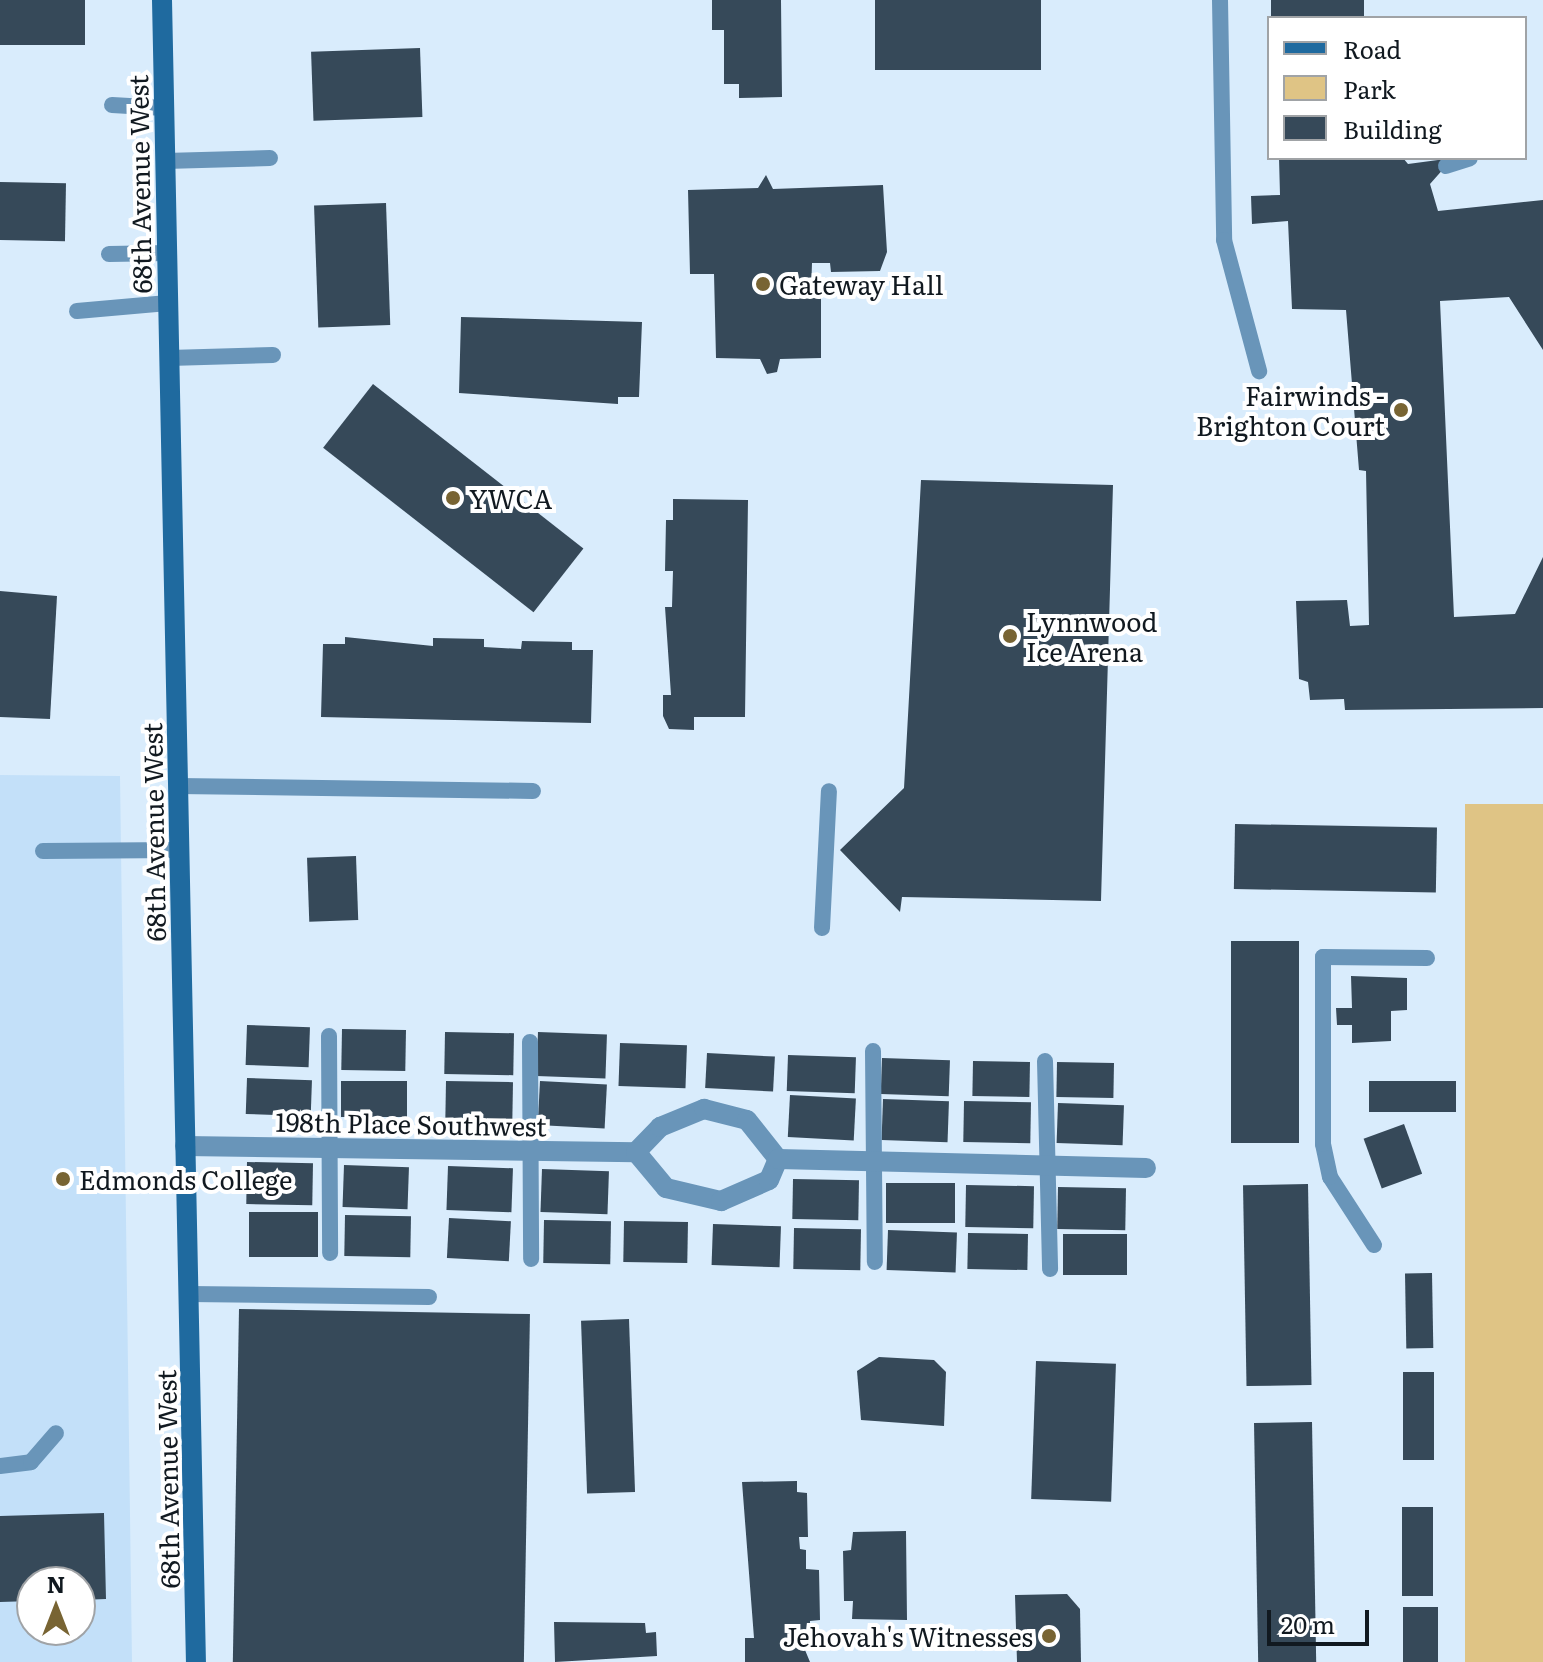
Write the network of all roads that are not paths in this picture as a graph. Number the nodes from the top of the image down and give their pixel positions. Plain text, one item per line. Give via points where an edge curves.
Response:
1 (162, 0) edge
2 (1220, 0) edge
3 (112, 105) dead end
4 (164, 108) junction
5 (270, 158) dead end
6 (1464, 160) edge
7 (165, 161) junction
8 (1446, 166) dead end
9 (167, 253) junction
10 (109, 254) dead end
11 (168, 303) junction
12 (77, 311) dead end
13 (273, 355) dead end
14 (169, 358) junction
15 (1259, 371) dead end
16 (178, 786) junction
17 (533, 791) dead end
18 (829, 791) dead end
19 (179, 850) junction
20 (43, 851) dead end
21 (822, 928) dead end
22 (1427, 958) dead end
23 (329, 1036) dead end
24 (530, 1042) dead end
25 (873, 1051) dead end
26 (1045, 1061) dead end
27 (185, 1146) junction
28 (329, 1148) junction
29 (531, 1151) junction
30 (636, 1152) junction
31 (778, 1159) junction
32 (874, 1162) junction
33 (1047, 1166) junction
34 (1146, 1168) dead end
35 (1374, 1245) dead end
36 (330, 1253) dead end
37 (531, 1259) dead end
38 (875, 1262) dead end
39 (1050, 1269) dead end
40 (189, 1294) junction
41 (429, 1297) dead end
42 (56, 1433) dead end
43 (0, 1466) edge
44 (196, 1662) edge

1 - 4 street, 68th Avenue West
2 - 15 lane via 1224,240
3 - 4 lane
4 - 7 street, 68th Avenue West
5 - 7 lane
6 - 8 lane
7 - 9 street, 68th Avenue West
9 - 10 lane
9 - 11 street, 68th Avenue West
11 - 12 lane
11 - 14 street, 68th Avenue West
13 - 14 lane
14 - 16 street, 68th Avenue West
16 - 17 lane
16 - 19 street, 68th Avenue West
18 - 21 lane
19 - 20 lane
19 - 27 street, 68th Avenue West
22 - 35 lane via 1323,957 1323,1144 1330,1177
23 - 28 lane
24 - 29 lane
25 - 32 lane
26 - 33 lane
27 - 28 street, 198th Place Southwest
27 - 40 street, 68th Avenue West
28 - 29 street, 198th Place Southwest
28 - 36 lane
29 - 30 street, 198th Place Southwest
29 - 37 lane
30 - 31 street via 660,1127 704,1109 747,1120
30 - 31 street via 666,1188 721,1201 769,1180
31 - 32 street
32 - 33 street
32 - 38 lane
33 - 34 street
33 - 39 lane
40 - 41 lane
40 - 44 street, 68th Avenue West
42 - 43 lane via 31,1462

